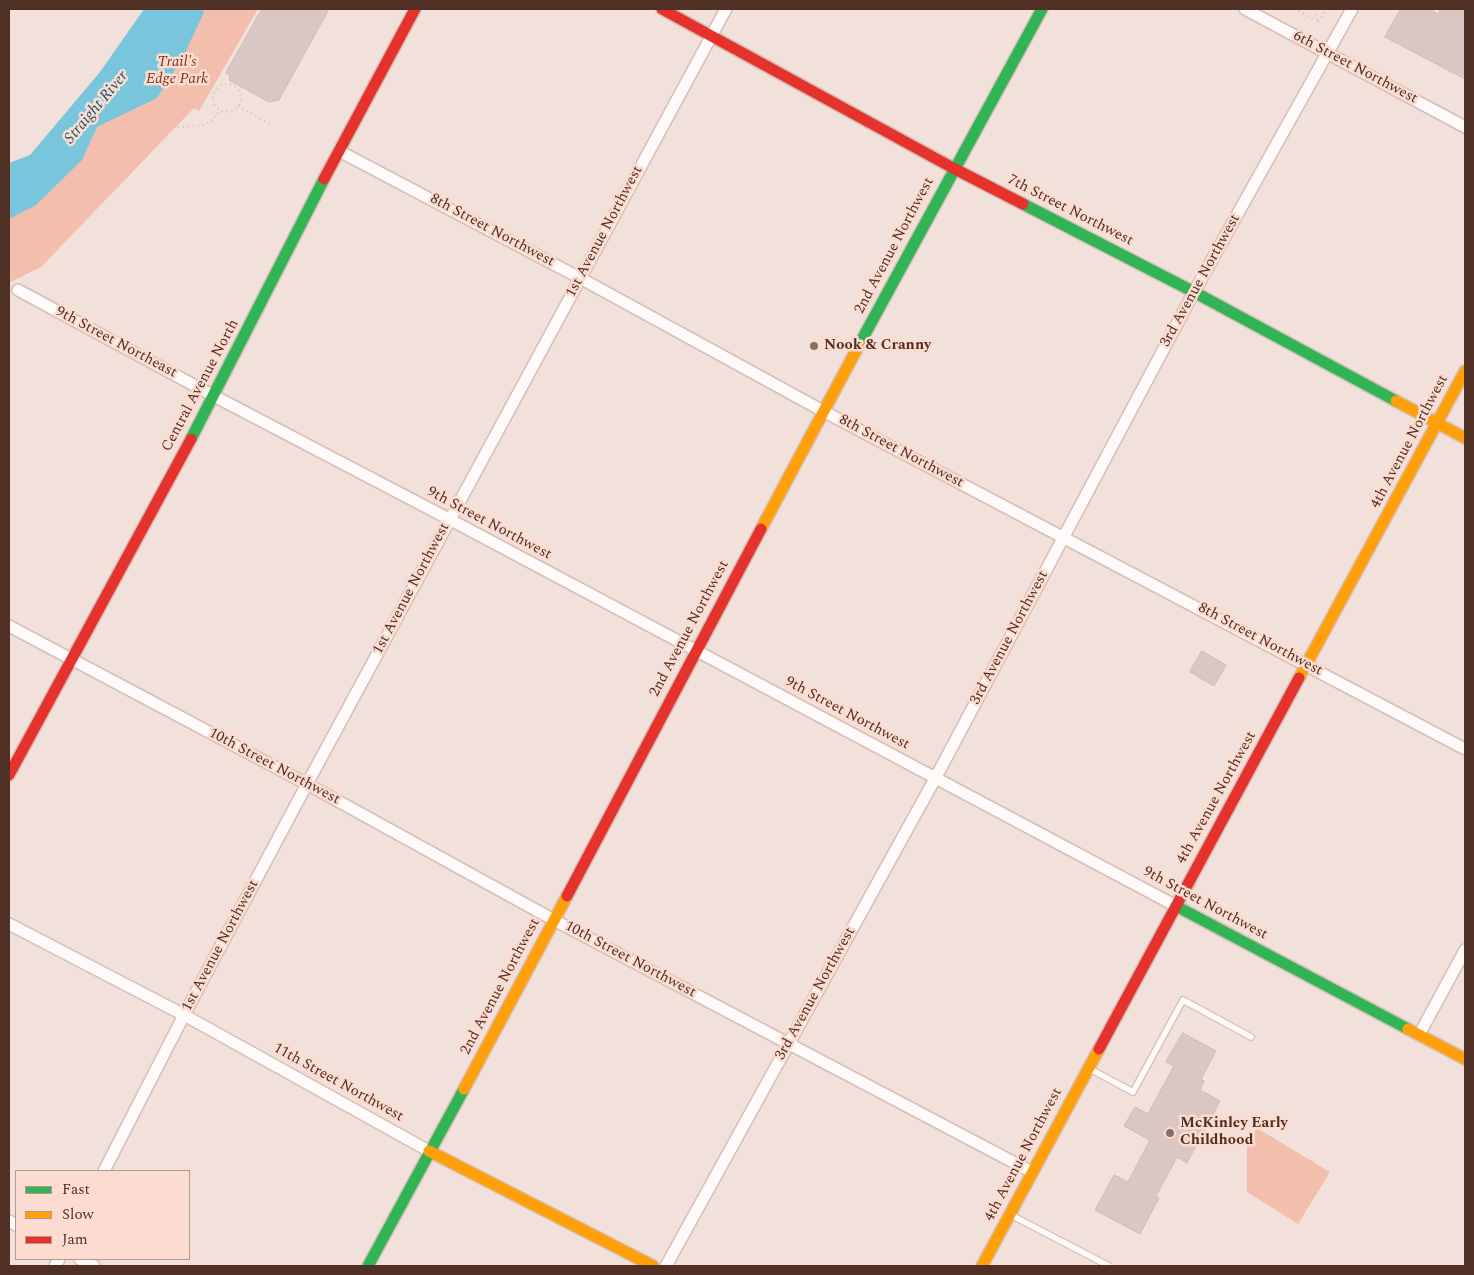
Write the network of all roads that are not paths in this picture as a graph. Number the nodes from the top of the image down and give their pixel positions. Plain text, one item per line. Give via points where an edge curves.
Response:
1 (415, 9) edge
2 (662, 9) edge
3 (726, 9) edge
4 (1042, 9) edge
5 (1245, 9) edge
6 (1352, 9) edge
7 (712, 35) junction
8 (1328, 54) junction
9 (1465, 127) edge
10 (339, 151) junction
11 (953, 168) junction
12 (580, 278) junction
13 (18, 290) dead end
14 (1194, 292) junction
15 (1465, 372) edge
16 (214, 396) junction
17 (823, 411) junction
18 (1437, 423) junction
19 (1465, 438) edge
20 (449, 519) junction
21 (1064, 538) junction
22 (9, 626) edge
23 (695, 651) junction
24 (72, 660) junction
25 (1307, 665) junction
26 (1465, 749) edge
27 (9, 775) edge
28 (936, 778) junction
29 (307, 784) junction
30 (1176, 906) junction
31 (554, 920) junction
32 (9, 924) edge
33 (1465, 950) edge
34 (184, 1015) junction
35 (1419, 1035) junction
36 (1251, 1038) dead end
37 (788, 1044) junction
38 (1465, 1060) edge
39 (1088, 1068) junction
40 (429, 1151) junction
41 (105, 1170) edge
42 (1032, 1172) junction
43 (1009, 1214) junction
44 (82, 1260) edge
45 (94, 1266) edge
46 (368, 1266) edge
47 (653, 1266) edge
48 (666, 1266) edge
49 (982, 1266) edge
50 (1109, 1266) edge

1 - 10 street, Central Avenue North
2 - 7 street, 7th Street Northwest
3 - 7 street, 1st Avenue Northwest
4 - 11 street, 2nd Avenue Northwest
5 - 8 street, 6th Street Northwest
6 - 8 street, 3rd Avenue Northwest
7 - 11 street, 7th Street Northwest
7 - 12 street, 1st Avenue Northwest
8 - 9 street, 6th Street Northwest
8 - 14 street, 3rd Avenue Northwest
10 - 12 street, 8th Street Northwest
10 - 16 street, Central Avenue North
11 - 14 street, 7th Street Northwest
11 - 17 street, 2nd Avenue Northwest
12 - 17 street, 8th Street Northwest
12 - 20 street, 1st Avenue Northwest
13 - 16 street, 9th Street Northeast
14 - 18 street, 7th Street Northwest
14 - 21 street, 3rd Avenue Northwest
15 - 18 street, 4th Avenue Northwest
16 - 20 street, 9th Street Northwest
16 - 24 street, Central Avenue North
17 - 21 street, 8th Street Northwest
17 - 23 street, 2nd Avenue Northwest
18 - 19 street, 7th Street Northwest
18 - 25 street, 4th Avenue Northwest
20 - 23 street, 9th Street Northwest
20 - 29 street, 1st Avenue Northwest
21 - 25 street, 8th Street Northwest
21 - 28 street, 3rd Avenue Northwest
22 - 24 street, 10th Street Northwest
23 - 28 street, 9th Street Northwest
23 - 31 street, 2nd Avenue Northwest
24 - 27 street, Central Avenue North
24 - 29 street, 10th Street Northwest
25 - 26 street, 8th Street Northwest
25 - 30 street, 4th Avenue Northwest
28 - 30 street, 9th Street Northwest
28 - 37 street, 3rd Avenue Northwest
29 - 31 street, 10th Street Northwest
29 - 34 street, 1st Avenue Northwest
30 - 35 street, 9th Street Northwest
30 - 39 street, 4th Avenue Northwest
31 - 37 street, 10th Street Northwest
31 - 40 street, 2nd Avenue Northwest
32 - 34 street, 11th Street Northwest
33 - 35 street
34 - 40 street, 11th Street Northwest
34 - 41 street, 1st Avenue Northwest
35 - 38 street, 9th Street Northwest
36 - 39 lane via 1183,1000 1133,1092
37 - 42 street, 10th Street Northwest
37 - 48 street, 3rd Avenue Northwest
39 - 42 street, 4th Avenue Northwest
40 - 46 street, 2nd Avenue Northwest
40 - 47 street, 11th Street Northwest
42 - 43 street, 4th Avenue Northwest
43 - 49 street, 4th Avenue Northwest
43 - 50 lane
44 - 45 street

